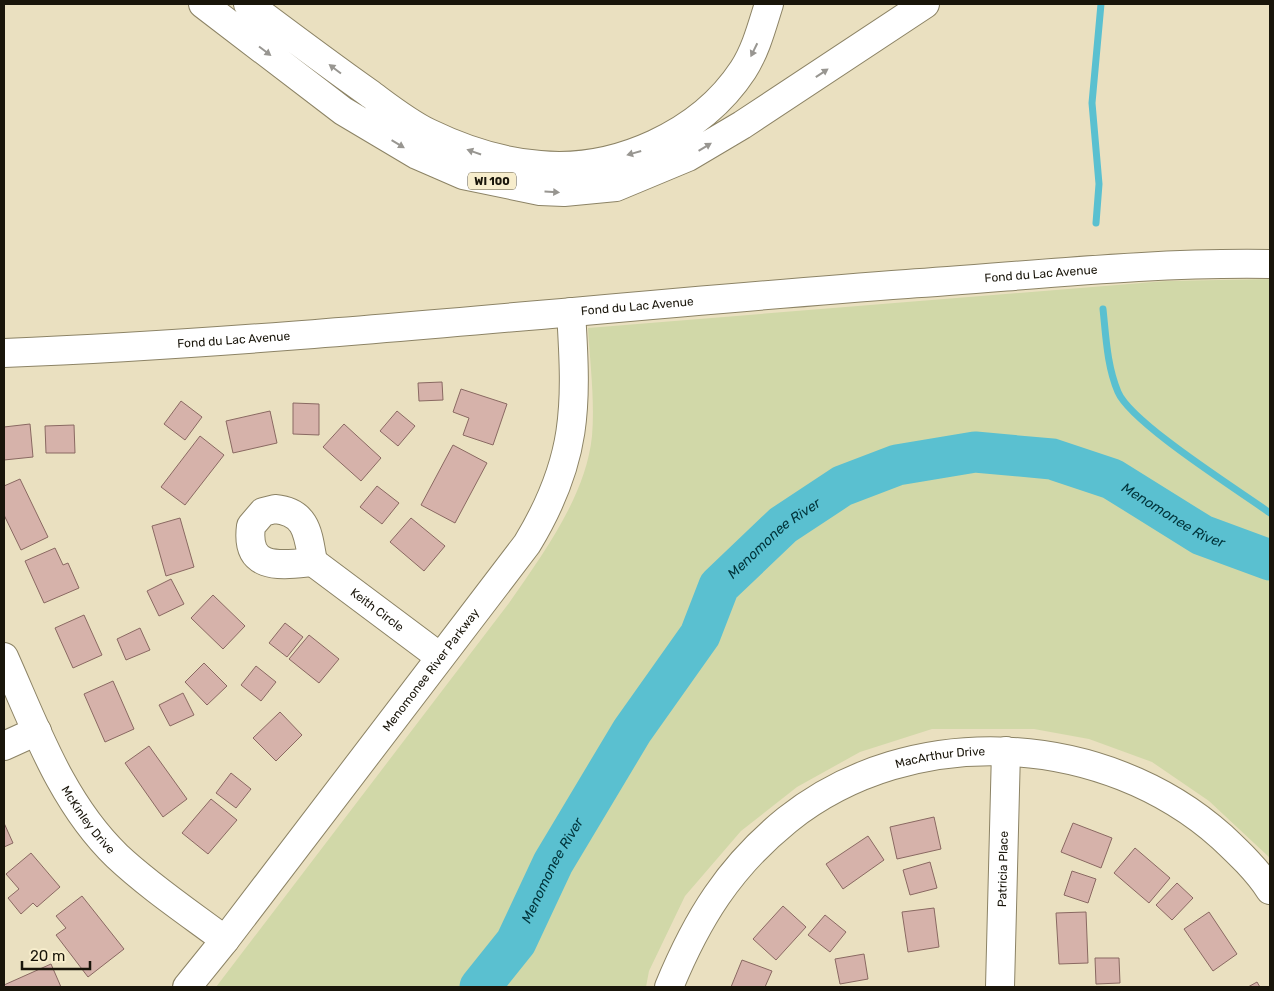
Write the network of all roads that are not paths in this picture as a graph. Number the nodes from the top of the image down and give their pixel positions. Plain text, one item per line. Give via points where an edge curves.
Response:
1 (203, 4) edge
2 (248, 4) edge
3 (769, 4) edge
4 (925, 4) edge
5 (1270, 264) edge
6 (571, 312) junction
7 (4, 353) edge
8 (313, 562) dead end
9 (4, 657) edge
10 (440, 657) junction
11 (37, 731) junction
12 (4, 746) edge
13 (1006, 751) junction
14 (1270, 890) edge
15 (225, 940) junction
16 (187, 987) edge
17 (669, 987) edge
18 (1000, 987) edge

1 -> 4 main road, WI 100 via 343,111 417,155 463,175 540,191 564,192 616,187 688,157 750,120
3 -> 2 main road via 757,44 743,70 702,116 672,136 640,151 605,160 542,166 475,153 428,132 343,75
5 - 6 main road, Fond du Lac Avenue via 1220,263 1100,270
6 - 7 main road, Fond du Lac Avenue via 294,337
6 - 10 main road, Menomonee River Parkway via 574,414 570,442 553,494 527,544
8 - 10 main road, Keith Circle
9 - 11 main road, McKinley Drive
10 - 15 main road, Menomonee River Parkway
11 - 12 main road
11 - 15 main road, McKinley Drive via 70,798 117,856
13 - 14 main road, MacArthur Drive via 1070,759 1143,784 1204,821 1237,851
13 - 17 main road, MacArthur Drive via 937,755 878,771 830,792 789,819 747,856 718,892 687,943
13 - 18 main road, Patricia Place
15 - 16 main road, Menomonee River Parkway

